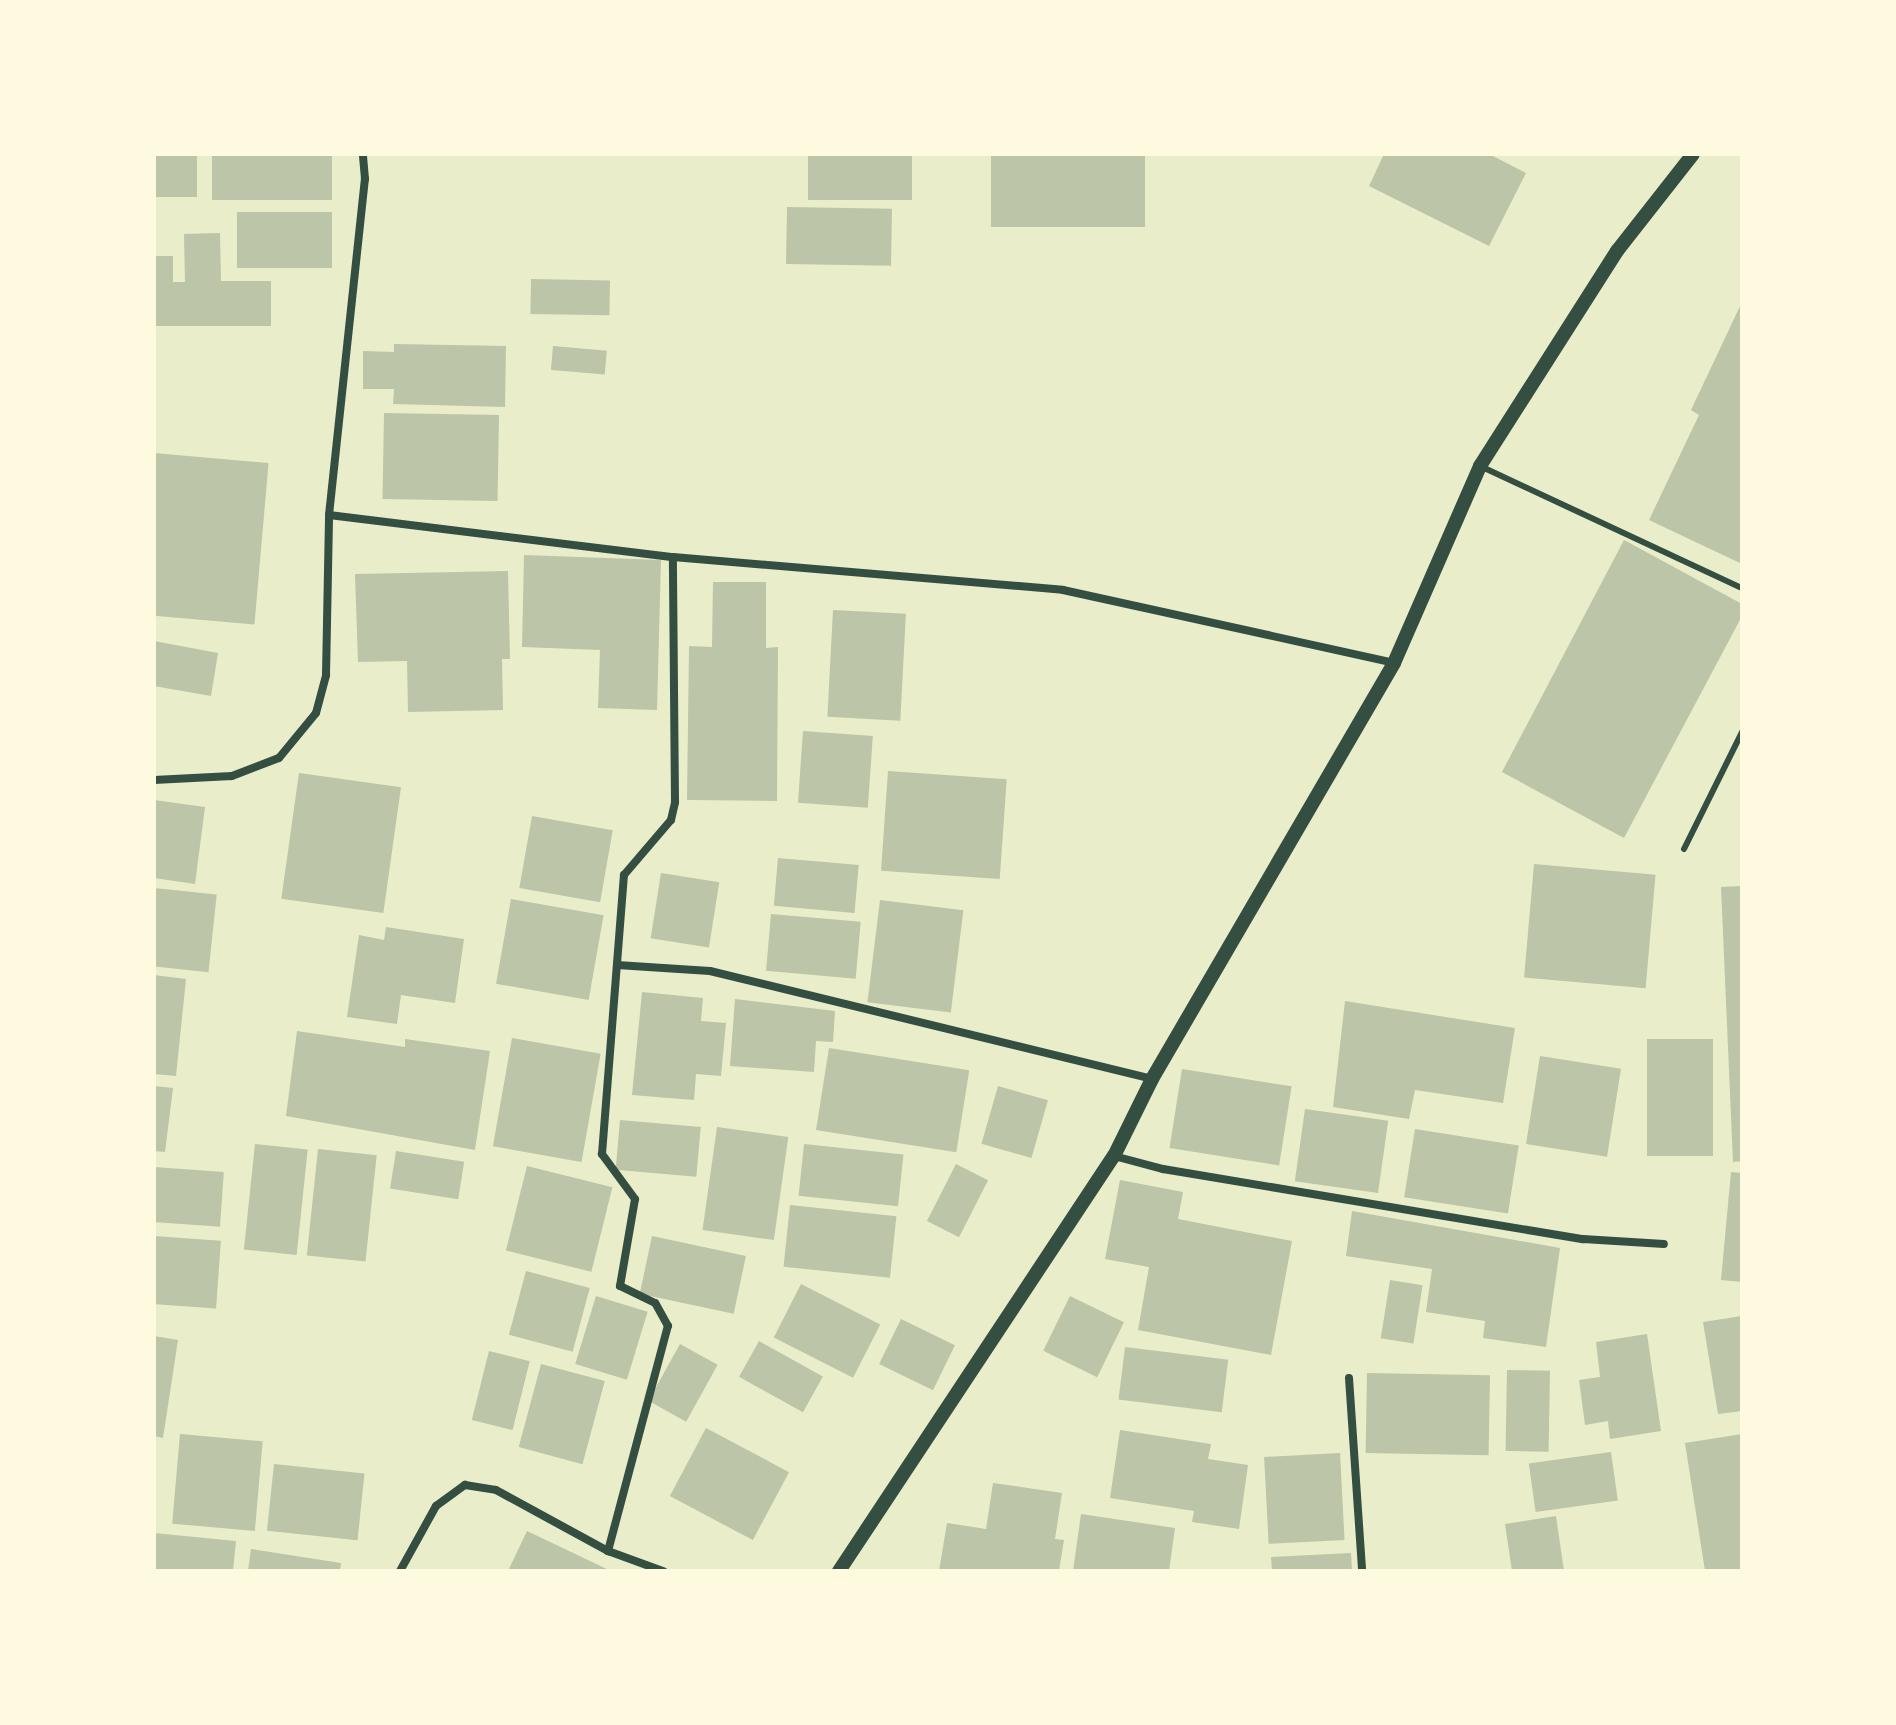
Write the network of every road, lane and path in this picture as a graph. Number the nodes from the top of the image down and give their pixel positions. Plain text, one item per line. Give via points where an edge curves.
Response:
1 (363, 154) edge
2 (1693, 154) edge
3 (1480, 466) junction
4 (329, 515) junction
5 (673, 557) junction
6 (1742, 588) edge
7 (1394, 663) junction
8 (1742, 732) edge
9 (154, 780) edge
10 (1684, 849) dead end
11 (617, 965) junction
12 (1152, 1079) junction
13 (1114, 1156) junction
14 (1664, 1244) dead end
15 (1349, 1378) dead end
16 (608, 1551) junction
17 (400, 1571) edge
18 (663, 1571) edge
19 (839, 1571) edge
20 (1362, 1571) edge

1 - 4 street via 365,179
2 - 3 street via 1617,251
3 - 6 lane
3 - 7 street
4 - 5 street
4 - 9 street via 326,675 316,713 279,758 232,776
5 - 7 street via 1063,590
5 - 11 street via 675,802 671,820 624,875
7 - 12 street
8 - 10 lane
11 - 12 street via 710,971
11 - 16 street via 602,1154 635,1199 620,1286 655,1303 668,1326
12 - 13 street
13 - 14 street via 1163,1169 1583,1239
13 - 19 street
15 - 20 street
16 - 17 street via 496,1490 465,1485 436,1506
16 - 18 street

